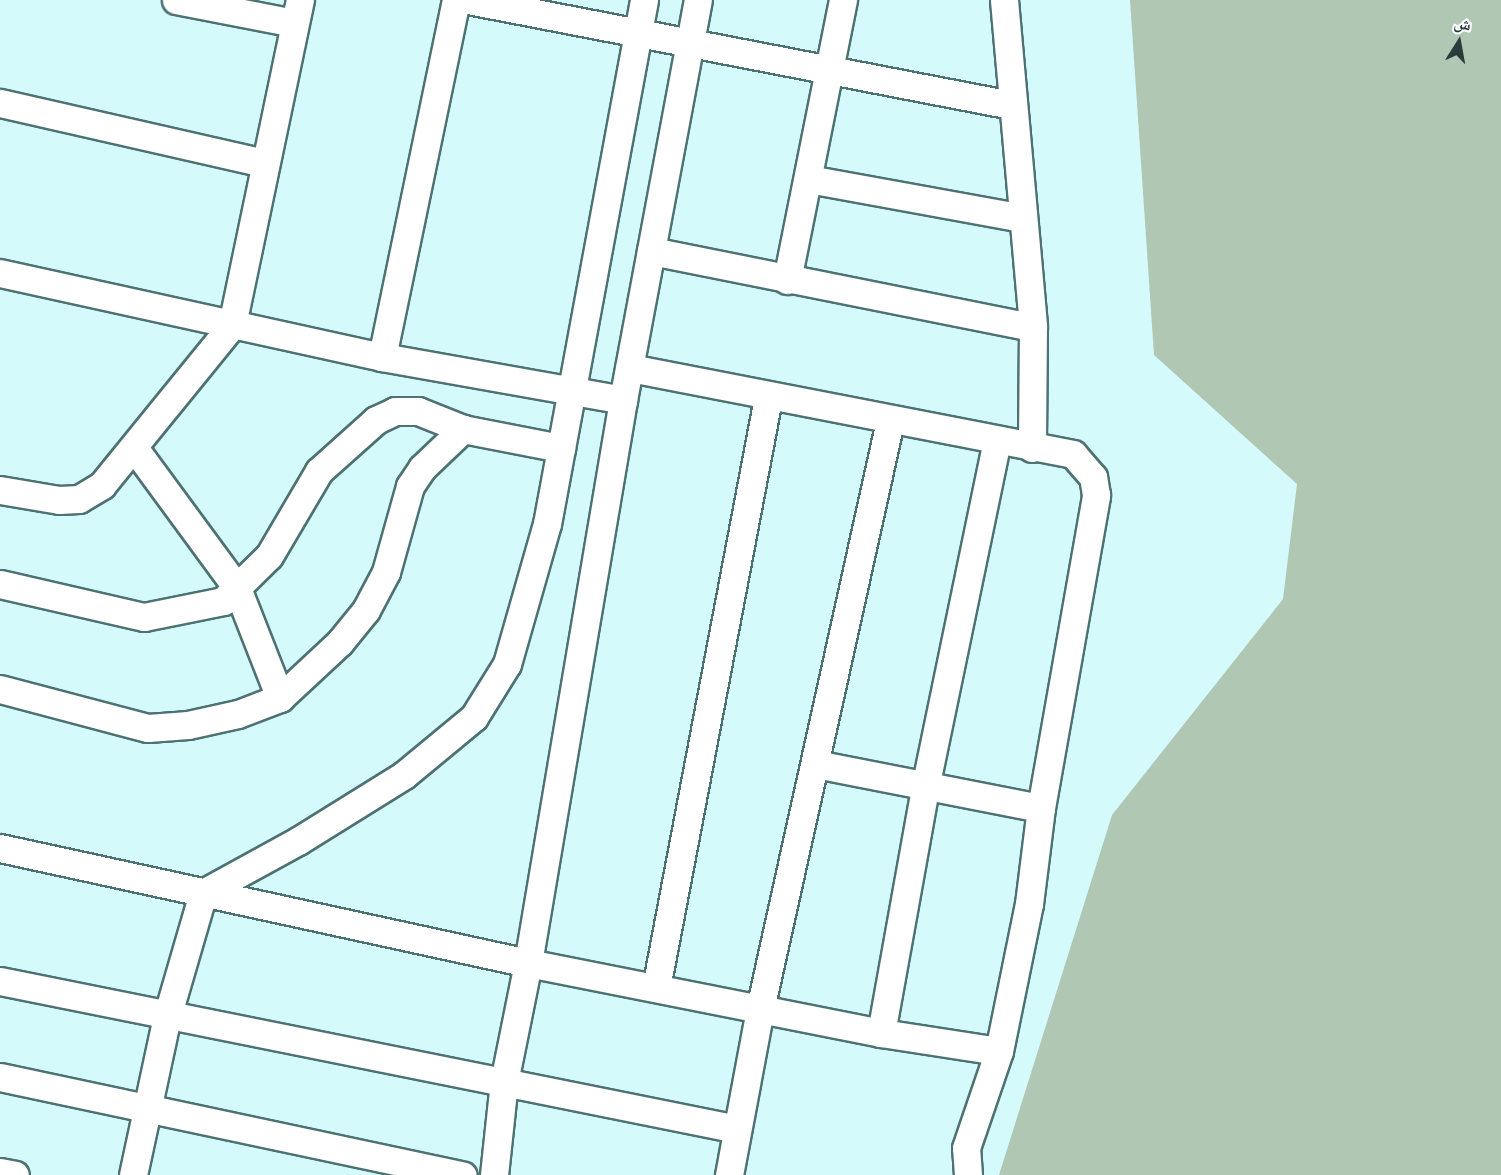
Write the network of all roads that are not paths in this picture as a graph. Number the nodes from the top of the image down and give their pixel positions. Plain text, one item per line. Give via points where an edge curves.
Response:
1 (456, 0) edge
2 (468, 0) edge
3 (644, 0) edge
4 (698, 0) edge
5 (843, 0) edge
6 (1004, 0) edge
7 (192, 2) edge
8 (297, 11) edge
9 (638, 34) junction
10 (690, 43) junction
11 (829, 70) junction
12 (0, 103) edge
13 (1011, 105) junction
14 (265, 163) junction
15 (808, 179) junction
16 (1022, 218) junction
17 (651, 251) junction
18 (0, 273) edge
19 (787, 280) junction
20 (232, 325) junction
21 (1033, 327) junction
22 (382, 357) junction
23 (629, 368) junction
24 (571, 392) junction
25 (768, 398) junction
26 (623, 400) junction
27 (890, 421) junction
28 (463, 429) junction
29 (997, 440) junction
30 (561, 448) junction
31 (1032, 448) junction
32 (135, 449) junction
33 (0, 490) edge
34 (0, 584) edge
35 (237, 588) junction
36 (0, 689) edge
37 (280, 698) junction
38 (816, 764) junction
39 (926, 783) junction
40 (1041, 808) junction
41 (0, 848) edge
42 (203, 893) junction
43 (528, 963) junction
44 (0, 981) edge
45 (656, 988) junction
46 (760, 1009) junction
47 (167, 1017) junction
48 (881, 1034) junction
49 (999, 1051) junction
50 (0, 1077) edge
51 (504, 1082) junction
52 (146, 1109) junction
53 (737, 1129) junction
54 (0, 1172) edge
55 (15, 1175) edge
56 (134, 1175) edge
57 (463, 1175) edge
58 (494, 1175) edge
59 (729, 1175) edge
60 (968, 1175) edge

1 - 22 street
2 - 9 street
3 - 9 street
4 - 10 street
5 - 11 street
6 - 13 street
7 - 8 street
8 - 14 street
9 - 10 street
9 - 24 street
10 - 11 street
10 - 17 street
11 - 13 street
11 - 15 street
12 - 14 street
13 - 16 street
14 - 20 street
15 - 16 street
15 - 19 street
16 - 21 street
17 - 19 street
17 - 23 street
18 - 20 street
19 - 21 street
20 - 22 street
20 - 32 street
21 - 31 street
22 - 24 street
23 - 25 street
23 - 26 street
24 - 26 street
24 - 30 street
25 - 27 street
25 - 45 street
26 - 43 street
27 - 29 street
27 - 38 street
28 - 30 street
28 - 35 street via 418,411 395,411 376,420 319,471 269,556
28 - 37 street via 422,468 410,486 386,572 366,610 340,642
29 - 31 street
29 - 39 street
30 - 42 street via 547,524 517,640 499,681 474,717 421,762 360,804
31 - 40 street via 1072,454 1088,467 1096,487
32 - 33 street via 102,485 79,499 59,500
32 - 35 street
34 - 35 street via 144,617 200,609 223,601
35 - 37 street
36 - 37 street via 148,728 188,725 238,714
38 - 39 street
38 - 46 street
39 - 40 street
39 - 48 street
40 - 49 street via 1029,904
41 - 42 street
42 - 43 street
42 - 47 street
43 - 45 street
43 - 51 street
44 - 47 street
45 - 46 street
46 - 48 street
46 - 53 street
47 - 51 street
47 - 52 street
48 - 49 street
49 - 60 street via 966,1148
50 - 52 street
51 - 53 street
51 - 58 street
52 - 56 street
52 - 57 street
53 - 59 street
54 - 55 street

